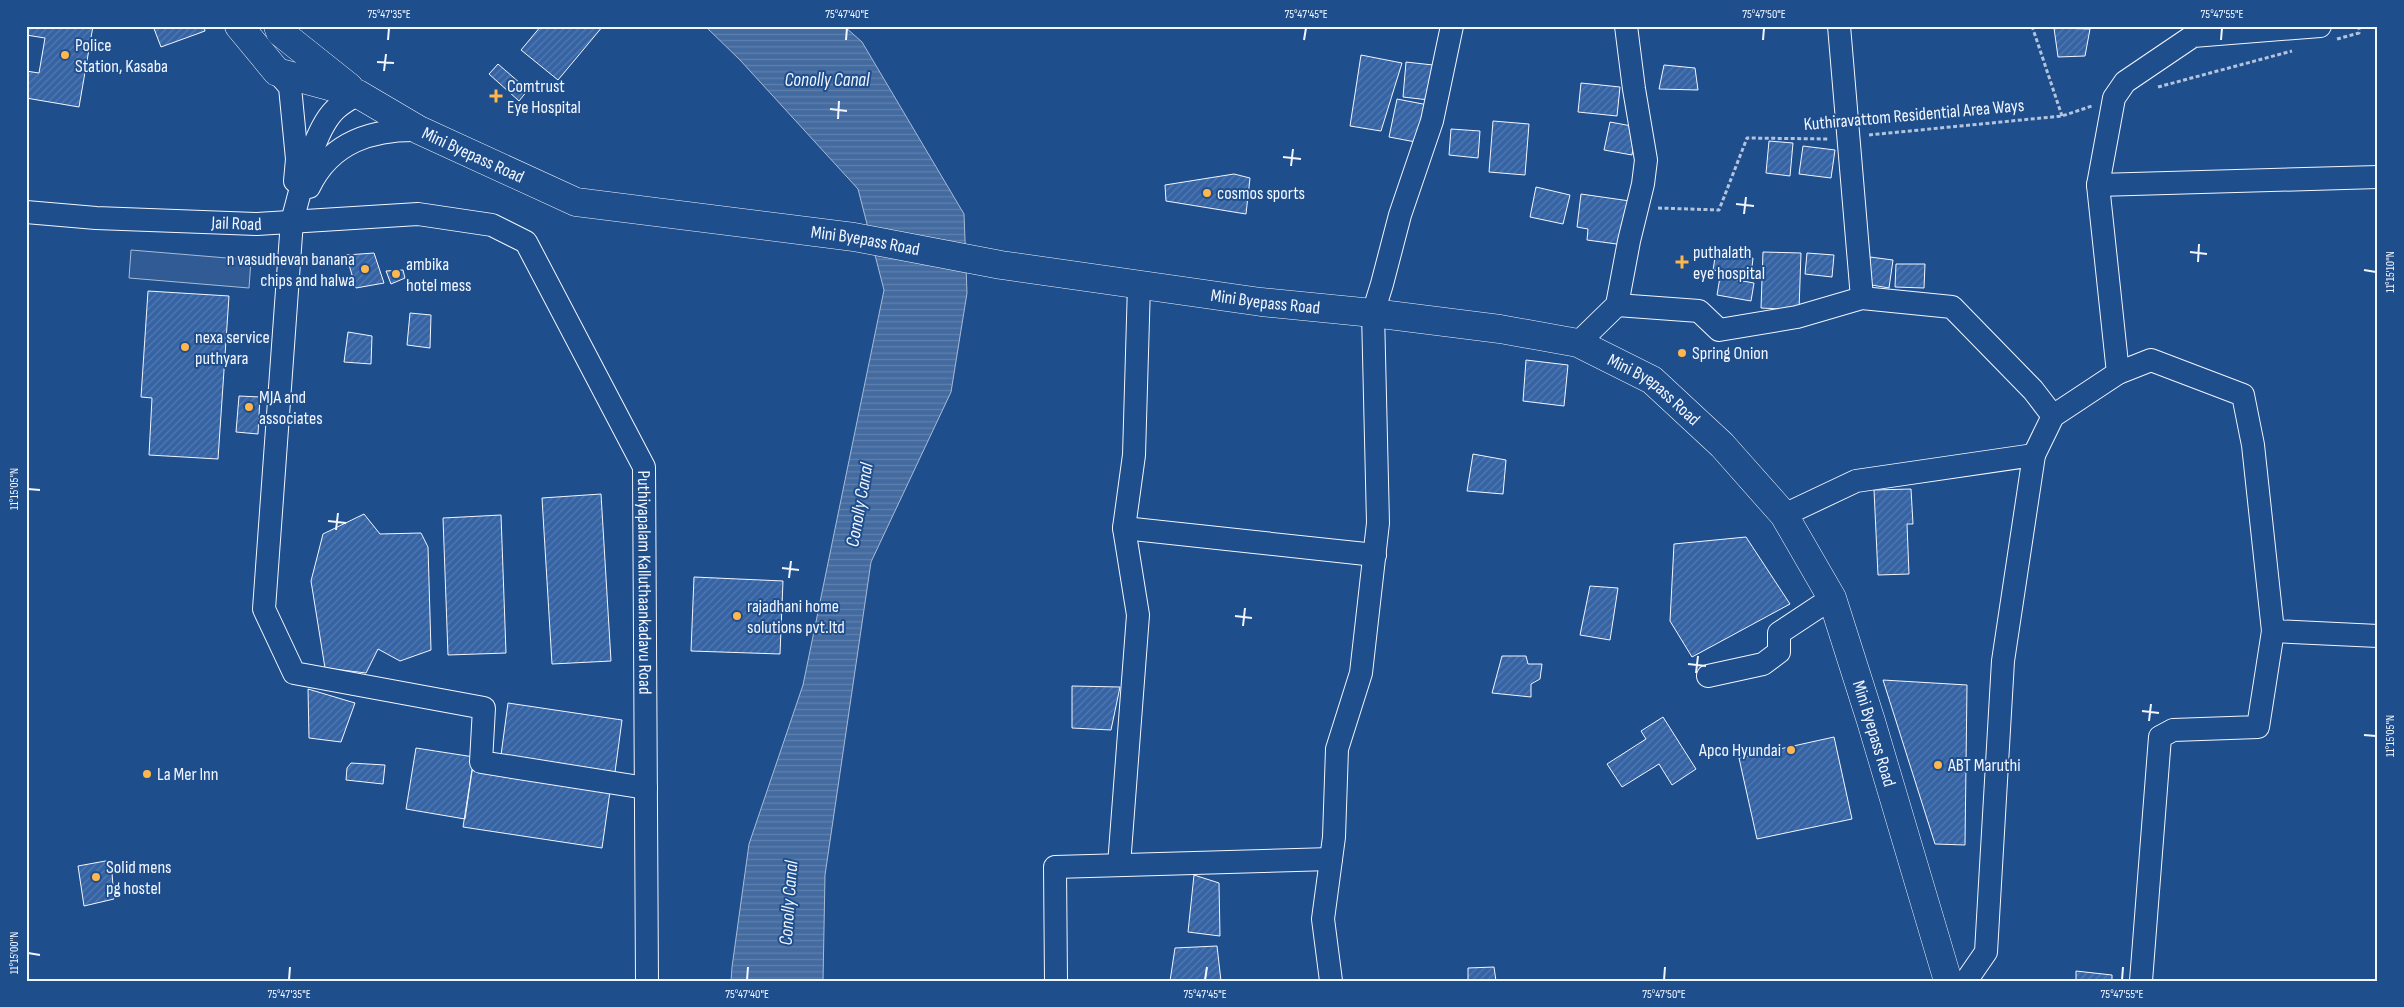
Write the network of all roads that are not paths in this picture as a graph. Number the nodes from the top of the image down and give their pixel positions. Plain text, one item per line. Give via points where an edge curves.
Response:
1 (239, 26) edge
2 (278, 26) edge
3 (1452, 26) edge
4 (1626, 26) edge
5 (1839, 26) edge
6 (2325, 33) edge
7 (277, 72) junction
8 (358, 94) junction
9 (420, 130) junction
10 (2378, 177) edge
11 (2098, 184) junction
12 (26, 212) edge
13 (292, 221) junction
14 (1140, 285) junction
15 (1862, 298) junction
16 (1617, 304) junction
17 (1372, 312) junction
18 (1578, 343) junction
19 (2118, 373) junction
20 (2053, 416) junction
21 (2034, 455) junction
22 (1784, 515) junction
23 (1124, 528) junction
24 (1375, 555) junction
25 (1832, 598) junction
26 (2272, 632) junction
27 (2378, 636) edge
28 (1708, 676) dead end
29 (646, 788) junction
30 (1330, 859) junction
31 (1119, 865) junction
32 (647, 981) edge
33 (1056, 981) edge
34 (1331, 981) edge
35 (1948, 981) edge
36 (1966, 981) edge
37 (2141, 981) edge

1 - 7 main road
2 - 8 main road via 280,32
3 - 17 street via 1432,121
4 - 16 street via 1646,160
5 - 15 street
6 - 11 street via 2193,36 2125,82 2114,98
7 - 8 main road, Mini Byepass Road
7 - 13 street via 290,87 292,105 297,159
8 - 9 main road, Mini Byepass Road
8 - 13 street via 337,107 324,124 307,166
9 - 13 street via 367,135 345,145 312,181
9 - 14 main road, Mini Byepass Road via 576,202 854,237 1001,265
10 - 11 street
11 - 19 street
12 - 13 street, Jail Road via 256,224
13 - 29 street, Puthiyapalam Kalluthaankadavu Road via 418,214 492,225 526,242 644,467
13 - 29 street via 264,609 294,672 484,708 481,762
14 - 17 main road, Mini Byepass Road via 1261,302
14 - 23 street via 1134,455
15 - 16 street via 1797,317 1719,330 1699,311
15 - 20 street via 1952,307 2033,390
16 - 18 street
17 - 18 main road, Mini Byepass Road
17 - 24 street via 1378,523
18 - 22 main road, Mini Byepass Road via 1652,380 1722,445
19 - 20 street
19 - 26 street via 2151,360 2243,395 2253,444
20 - 21 street
21 - 22 street via 1856,481
21 - 36 street via 2003,661 1986,952
22 - 25 main road, Mini Byepass Road
23 - 24 street
23 - 31 street via 1138,615
24 - 30 street via 1361,673 1337,749
25 - 28 street via 1779,633 1779,652 1763,664
25 - 35 main road, Mini Byepass Road
26 - 27 street
26 - 37 street via 2258,727 2173,730 2160,737
29 - 32 street, Puthiyapalam Kalluthaankadavu Road
30 - 31 street
30 - 34 street via 1323,919
31 - 33 street via 1054,867

